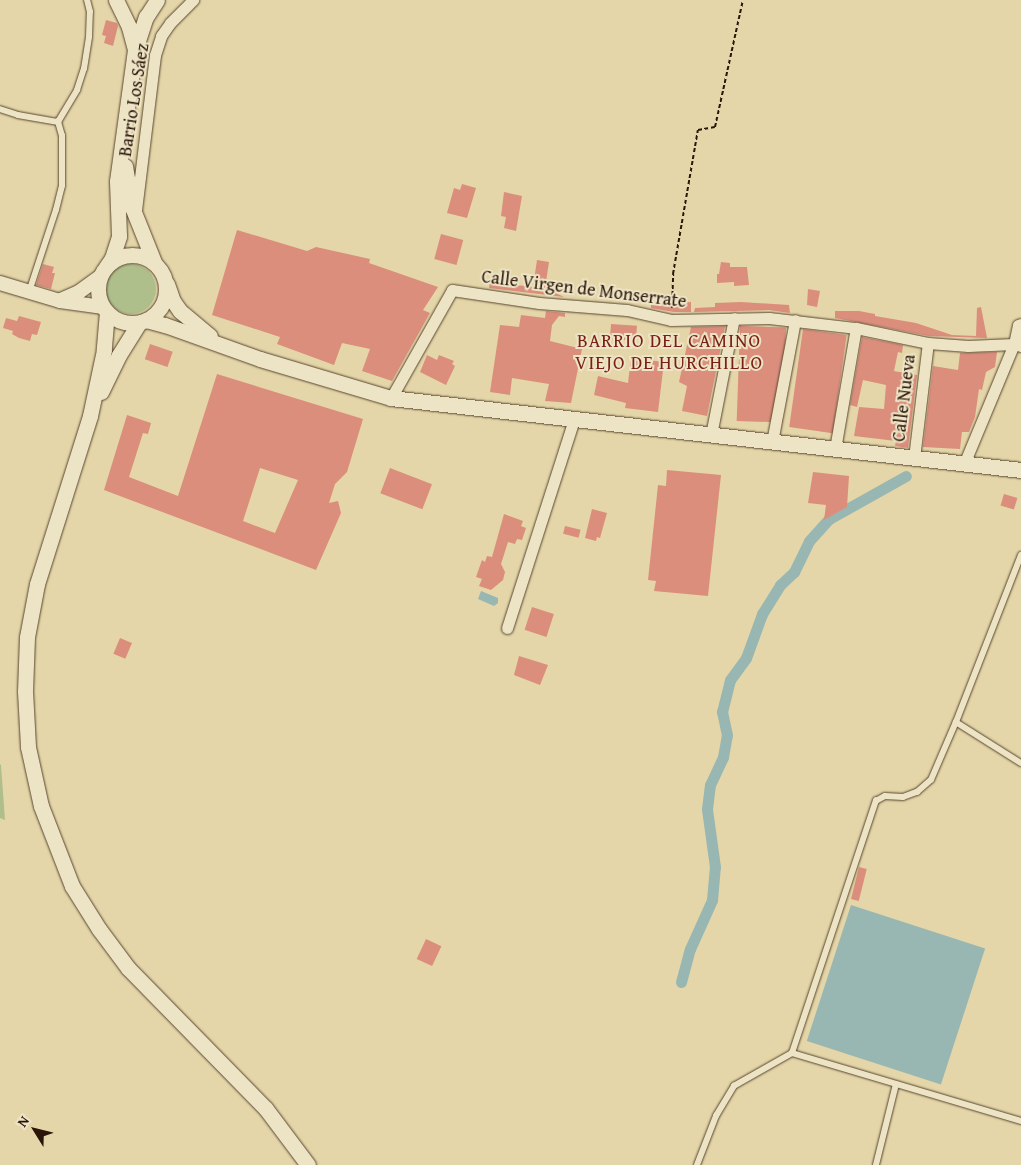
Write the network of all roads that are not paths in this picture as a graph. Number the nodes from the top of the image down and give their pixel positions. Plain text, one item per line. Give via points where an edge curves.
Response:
1 (87, 0) edge
2 (116, 0) edge
3 (157, 0) edge
4 (193, 0) edge
5 (135, 50) junction
6 (0, 109) edge
7 (58, 122) junction
8 (123, 145) junction
9 (136, 217) junction
10 (154, 262) junction
11 (103, 272) junction
12 (165, 279) junction
13 (0, 284) edge
14 (29, 292) junction
15 (60, 301) junction
16 (105, 310) junction
17 (734, 318) junction
18 (795, 320) junction
19 (142, 321) junction
20 (1021, 324) edge
21 (856, 328) junction
22 (928, 343) junction
23 (219, 344) junction
24 (1017, 345) edge
25 (391, 398) junction
26 (90, 416) junction
27 (574, 419) junction
28 (711, 435) junction
29 (772, 442) junction
30 (836, 449) junction
31 (914, 458) junction
32 (964, 464) junction
33 (1021, 470) edge
34 (1021, 554) edge
35 (507, 628) dead end
36 (956, 722) junction
37 (1021, 763) edge
38 (792, 1053) junction
39 (896, 1084) junction
40 (1021, 1121) edge
41 (308, 1165) edge
42 (697, 1165) edge
43 (876, 1165) edge

1 - 7 lane via 89,37 84,69 77,90
2 - 5 main road via 130,26
3 - 5 main road via 146,17
4 - 9 street, Barrio Los Sáez via 166,29 155,55
5 - 8 main road
6 - 7 lane
7 - 14 lane via 62,136 62,186
8 - 9 main road via 126,179
8 - 11 main road via 117,181 119,236 112,258
9 - 10 main road
10 - 11 main road via 135,254 119,257
10 - 12 main road
11 - 15 street via 79,292
11 - 16 main road via 98,287
12 - 19 main road via 165,298 154,315
12 - 23 main road via 180,311
13 - 14 street
14 - 15 street
15 - 16 street
16 - 19 main road via 116,320 127,323
16 - 26 main road via 104,350
17 - 18 street, Calle Virgen de Monserrate
17 - 25 street, Calle Virgen de Monserrate via 671,320 627,310 539,303 452,290
17 - 28 street
18 - 21 street, Calle Virgen de Monserrate
18 - 29 street
19 - 23 main road
19 - 26 main road via 118,355
20 - 24 street via 1018,325
21 - 22 street, Calle Virgen de Monserrate
21 - 30 street
22 - 24 street, Calle Virgen de Monserrate
22 - 31 street, Calle Nueva
23 - 25 main road via 260,360
24 - 32 street
25 - 27 main road
26 - 41 main road via 37,584 27,637 28,748 41,806 72,886 128,968 266,1109
27 - 28 main road
27 - 35 street
28 - 29 main road
29 - 30 main road
30 - 31 main road
31 - 32 main road
32 - 33 main road
34 - 36 lane
36 - 37 lane
36 - 38 lane via 931,780 917,792 903,797 885,796 876,801
38 - 39 lane
38 - 42 lane via 734,1086 716,1116
39 - 40 lane
39 - 43 lane

